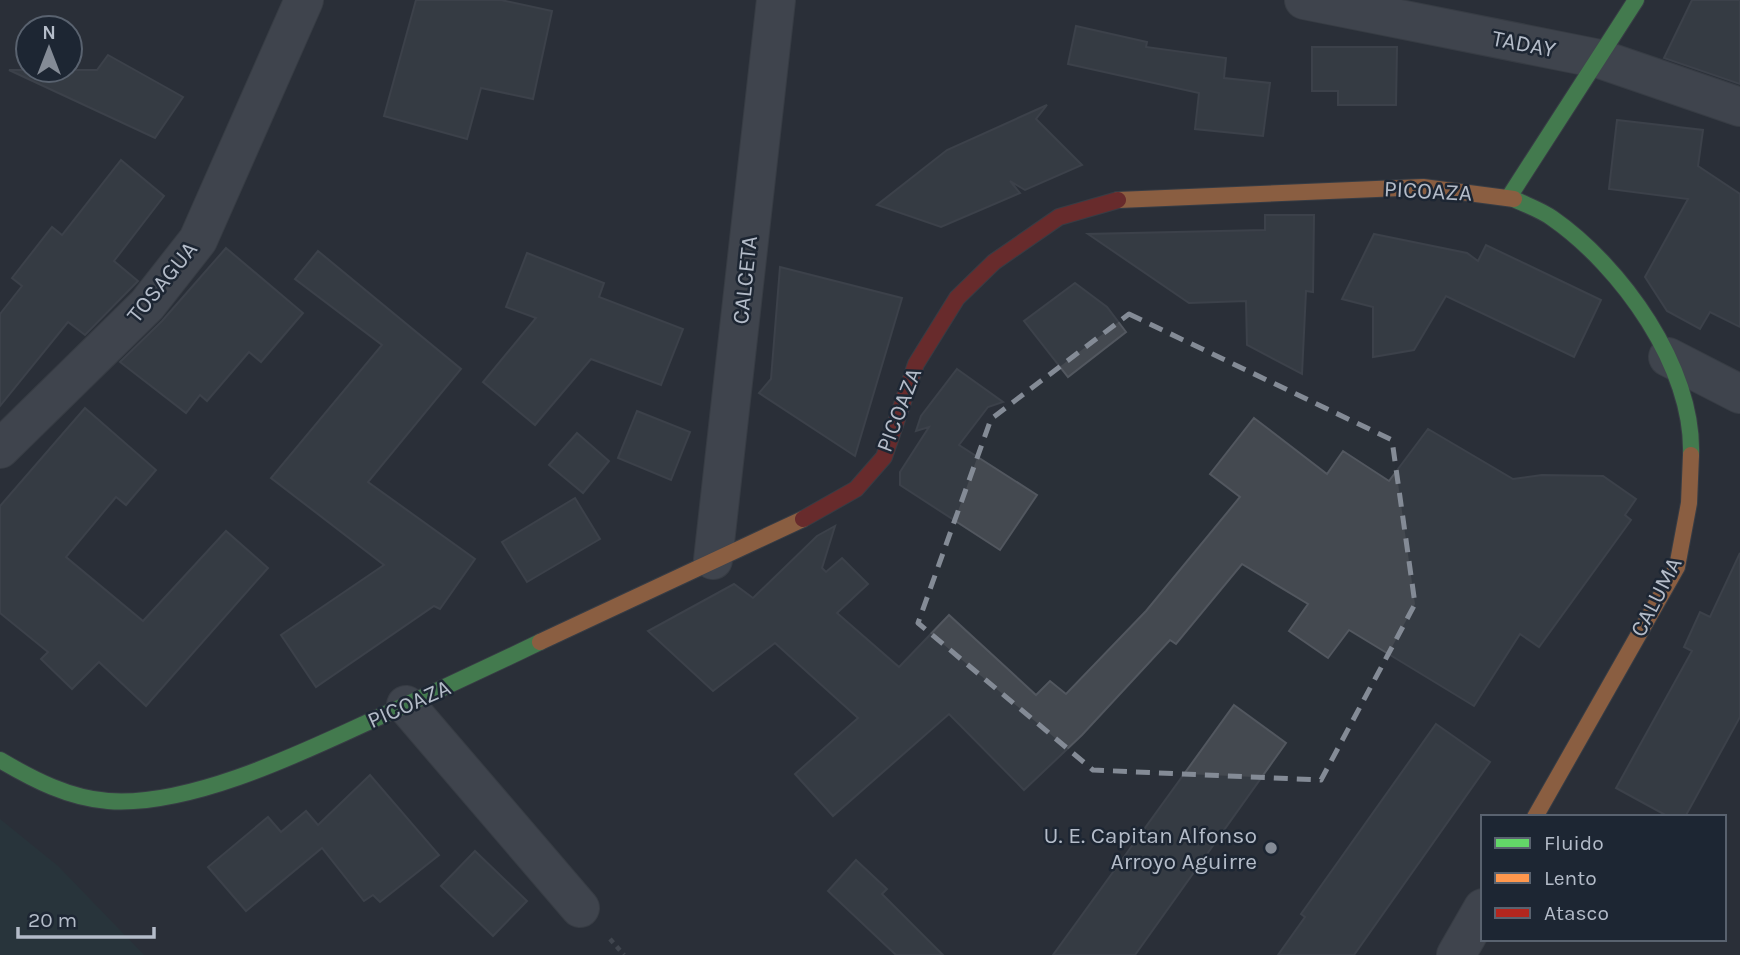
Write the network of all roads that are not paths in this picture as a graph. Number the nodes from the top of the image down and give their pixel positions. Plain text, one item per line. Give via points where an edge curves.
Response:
1 (304, 0) edge
2 (776, 0) edge
3 (1304, 0) edge
4 (1636, 0) edge
5 (1600, 59) junction
6 (1740, 107) edge
7 (1509, 197) junction
8 (1668, 357) junction
9 (1740, 394) edge
10 (0, 449) edge
11 (713, 560) junction
12 (405, 705) junction
13 (0, 760) edge
14 (1536, 815) edge
15 (580, 908) dead end
16 (1481, 911) edge
17 (1456, 955) edge

1 - 10 street, TOSAGUA via 198,240 147,305
2 - 11 street, CALCETA
3 - 5 street, TADAY
4 - 5 street
5 - 6 street, TADAY
5 - 7 street
7 - 8 street, PICOAZA via 1550,216 1581,240 1633,297
7 - 11 street, PICOAZA via 1423,187 1148,197 1117,200 1059,217 994,262 957,298 916,364 884,457 856,489 784,530
8 - 9 street
8 - 14 street, CALUMA via 1683,400 1690,445 1689,503 1677,567
11 - 12 street, PICOAZA
12 - 13 street, PICOAZA via 308,750 214,785 127,801 57,791
12 - 15 street
16 - 17 street

